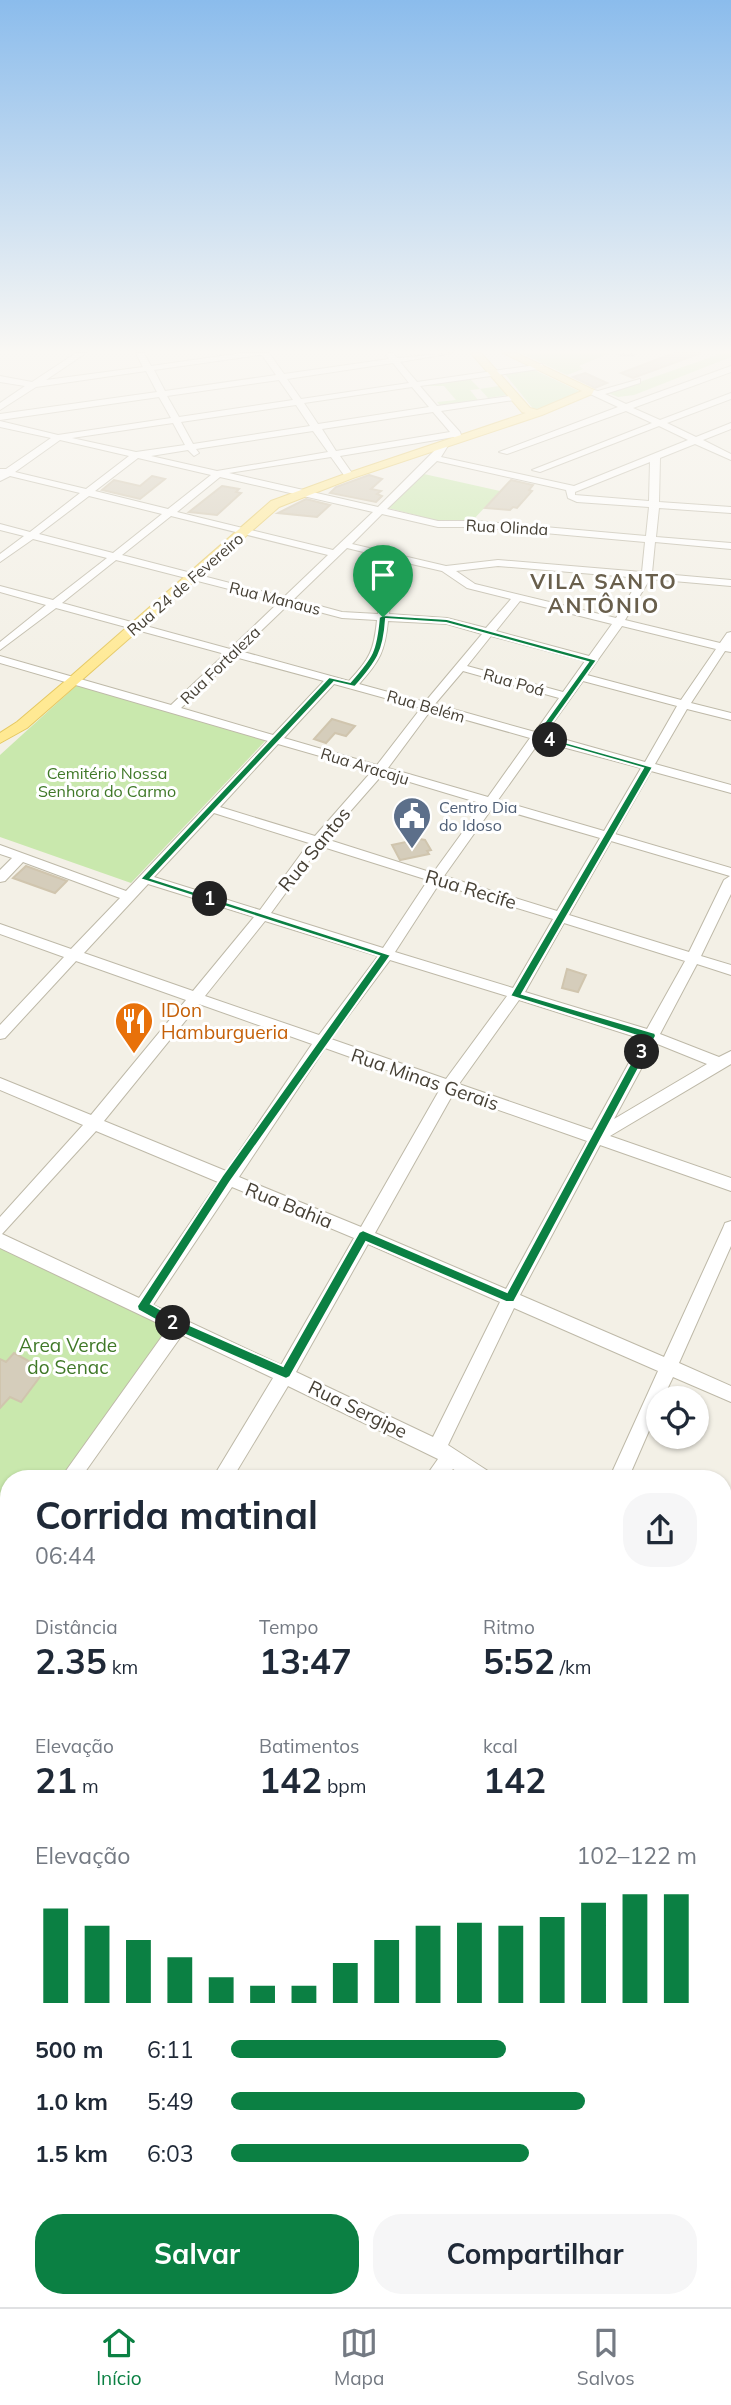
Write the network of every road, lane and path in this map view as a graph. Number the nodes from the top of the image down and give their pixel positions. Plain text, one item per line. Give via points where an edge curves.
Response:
1 (16, 461) edge
2 (130, 461) edge
3 (162, 461) edge
4 (197, 461) edge
5 (295, 461) edge
6 (339, 461) edge
7 (395, 461) edge
8 (431, 461) edge
9 (446, 461) edge
10 (562, 461) edge
11 (644, 461) edge
12 (654, 461) edge
13 (202, 470) junction
14 (537, 470) dead end
15 (3, 474) edge
16 (218, 474) junction
17 (349, 476) junction
18 (571, 488) junction
19 (88, 492) junction
20 (302, 492) junction
21 (654, 505) junction
22 (381, 510) junction
23 (731, 510) edge
24 (169, 512) junction
25 (0, 527) edge
26 (244, 531) junction
27 (31, 535) junction
28 (650, 538) junction
29 (345, 545) junction
30 (731, 546) edge
31 (335, 554) junction
32 (114, 556) junction
33 (389, 556) junction
34 (0, 559) edge
35 (446, 569) junction
36 (647, 575) junction
37 (193, 577) junction
38 (731, 583) edge
39 (0, 589) edge
40 (518, 597) junction
41 (286, 601) junction
42 (53, 604) junction
43 (383, 617) junction
44 (619, 622) junction
45 (137, 626) junction
46 (489, 632) junction
47 (731, 635) edge
48 (0, 647) edge
49 (726, 648) edge
50 (233, 652) junction
51 (0, 659) edge
52 (593, 660) junction
53 (460, 667) junction
54 (582, 677) junction
55 (332, 679) junction
56 (75, 680) junction
57 (352, 685) junction
58 (567, 697) junction
59 (684, 704) junction
60 (428, 706) junction
61 (174, 709) junction
62 (731, 717) edge
63 (22, 725) junction
64 (538, 737) junction
65 (0, 739) edge
66 (275, 739) junction
67 (0, 748) edge
68 (648, 767) junction
69 (380, 770) junction
70 (731, 789) edge
71 (491, 803) junction
72 (211, 808) junction
73 (608, 836) junction
74 (318, 840) junction
75 (0, 849) edge
76 (21, 857) junction
77 (731, 872) edge
78 (0, 878) edge
79 (436, 878) junction
80 (145, 879) junction
81 (731, 880) edge
82 (128, 896) junction
83 (263, 915) junction
84 (560, 916) junction
85 (0, 929) edge
86 (386, 955) junction
87 (73, 956) junction
88 (693, 958) junction
89 (731, 970) edge
90 (515, 996) junction
91 (194, 998) junction
92 (0, 1034) edge
93 (651, 1036) junction
94 (320, 1044) junction
95 (726, 1060) edge
96 (0, 1084) edge
97 (449, 1087) junction
98 (93, 1124) junction
99 (595, 1138) junction
100 (226, 1179) junction
101 (731, 1185) edge
102 (0, 1228) edge
103 (731, 1228) edge
104 (363, 1235) junction
105 (0, 1240) edge
106 (510, 1298) junction
107 (143, 1306) junction
108 (179, 1326) junction
109 (667, 1366) junction
110 (286, 1373) junction
111 (731, 1394) edge
112 (444, 1452) junction
113 (75, 1470) edge
114 (227, 1470) edge
115 (437, 1470) edge
116 (471, 1470) edge
117 (622, 1470) edge

1 - 15 street
2 - 19 street
3 - 13 street, Rua Olinda
4 - 13 street
5 - 16 street
6 - 17 street
7 - 17 main road, Rua 24 de Fevereiro
8 - 22 street, Rua Fortaleza
9 - 18 street
10 - 14 street
11 - 18 street
12 - 21 street
13 - 16 street, Rua Olinda
15 - 19 street
16 - 20 street, Rua Olinda
16 - 24 street
17 - 20 main road, Rua 24 de Fevereiro
18 - 21 street via 571,496 577,499
19 - 24 street
19 - 27 street
20 - 22 street, Rua Olinda
20 - 26 main road, Rua 24 de Fevereiro via 275,504
21 - 23 street
21 - 28 street
22 - 28 street, Rua Olinda via 438,524
22 - 29 street, Rua Fortaleza
24 - 26 street
24 - 32 street
25 - 27 street, Rua Manaus
26 - 31 street
26 - 37 main road, Rua 24 de Fevereiro
27 - 32 street, Rua Manaus
27 - 34 street
28 - 30 street, Rua Olinda
28 - 36 street
29 - 31 street, Rua Fortaleza
29 - 33 street
31 - 41 street, Rua Fortaleza
32 - 37 street, Rua Manaus
32 - 42 street
33 - 35 street
33 - 43 street
35 - 36 street via 498,563
35 - 40 street via 471,586
36 - 38 street
36 - 44 street
37 - 41 street, Rua Manaus
37 - 45 main road, Rua 24 de Fevereiro
39 - 42 street, Rua Belém
40 - 44 street
40 - 46 street, Rua Santos
41 - 43 street, Rua Manaus via 342,615
41 - 50 street, Rua Fortaleza
42 - 45 street, Rua Belém
42 - 48 street
43 - 46 street, Rua Manaus via 447,621
43 - 57 street via 380,647
44 - 49 street
44 - 52 street
45 - 50 street, Rua Belém
45 - 56 main road, Rua 24 de Fevereiro
46 - 52 street, Rua Manaus
46 - 53 street, Rua Santos
47 - 49 street
49 - 59 street
50 - 55 street, Rua Belém
50 - 61 street, Rua Fortaleza
51 - 56 street, Rua Aracaju
52 - 54 street
53 - 58 street, Rua Poá
53 - 60 street, Rua Santos
54 - 58 street
54 - 59 street
55 - 57 street, Rua Belém
55 - 66 street
56 - 61 street, Rua Aracaju
56 - 63 main road, Rua 24 de Fevereiro
57 - 60 street, Rua Belém
58 - 64 street
59 - 62 street
59 - 68 street
60 - 64 street, Rua Belém
60 - 69 street, Rua Santos
61 - 66 street, Rua Aracaju
63 - 65 main road, Rua 24 de Fevereiro
63 - 67 main road, Rua 24 de Fevereiro
64 - 68 street, Rua Belém
64 - 71 street
66 - 69 street, Rua Aracaju
66 - 72 street
68 - 70 street, Rua Belém
68 - 73 street
69 - 71 street, Rua Aracaju
69 - 74 street, Rua Santos
71 - 73 street, Rua Aracaju
71 - 79 street
72 - 74 street, Rua Recife
72 - 80 street
73 - 77 street, Rua Aracaju
73 - 84 street
74 - 79 street, Rua Recife
74 - 83 street, Rua Santos
75 - 76 street
76 - 78 street
76 - 82 street
79 - 84 street, Rua Recife
79 - 86 street
80 - 82 street
80 - 83 street
81 - 88 street
82 - 87 street
83 - 86 street
83 - 91 street, Rua Santos
84 - 88 street, Rua Recife
84 - 90 street
85 - 87 street, Rua Minas Gerais
86 - 90 street
86 - 94 street
87 - 91 street, Rua Minas Gerais
87 - 92 street
88 - 89 street, Rua Recife
88 - 93 street
90 - 93 street
90 - 97 street
91 - 94 street, Rua Minas Gerais
91 - 98 street, Rua Santos
93 - 95 street
93 - 99 street
94 - 97 street, Rua Minas Gerais
94 - 100 street
95 - 99 street
96 - 98 street, Rua Bahia
97 - 99 street, Rua Minas Gerais
97 - 104 street
98 - 100 street, Rua Bahia
98 - 102 street, Rua Santos
99 - 101 street, Rua Minas Gerais
99 - 106 street
100 - 104 street, Rua Bahia
100 - 107 street
103 - 109 street
104 - 106 street, Rua Bahia
104 - 110 street
105 - 107 street, Rua Sergipe
106 - 109 street, Rua Bahia
106 - 112 street
107 - 108 street, Rua Sergipe
108 - 110 street, Rua Sergipe
108 - 113 street
109 - 111 street, Rua Bahia
109 - 117 street
110 - 112 street, Rua Sergipe
110 - 114 street
112 - 115 street
112 - 116 street, Rua Sergipe

